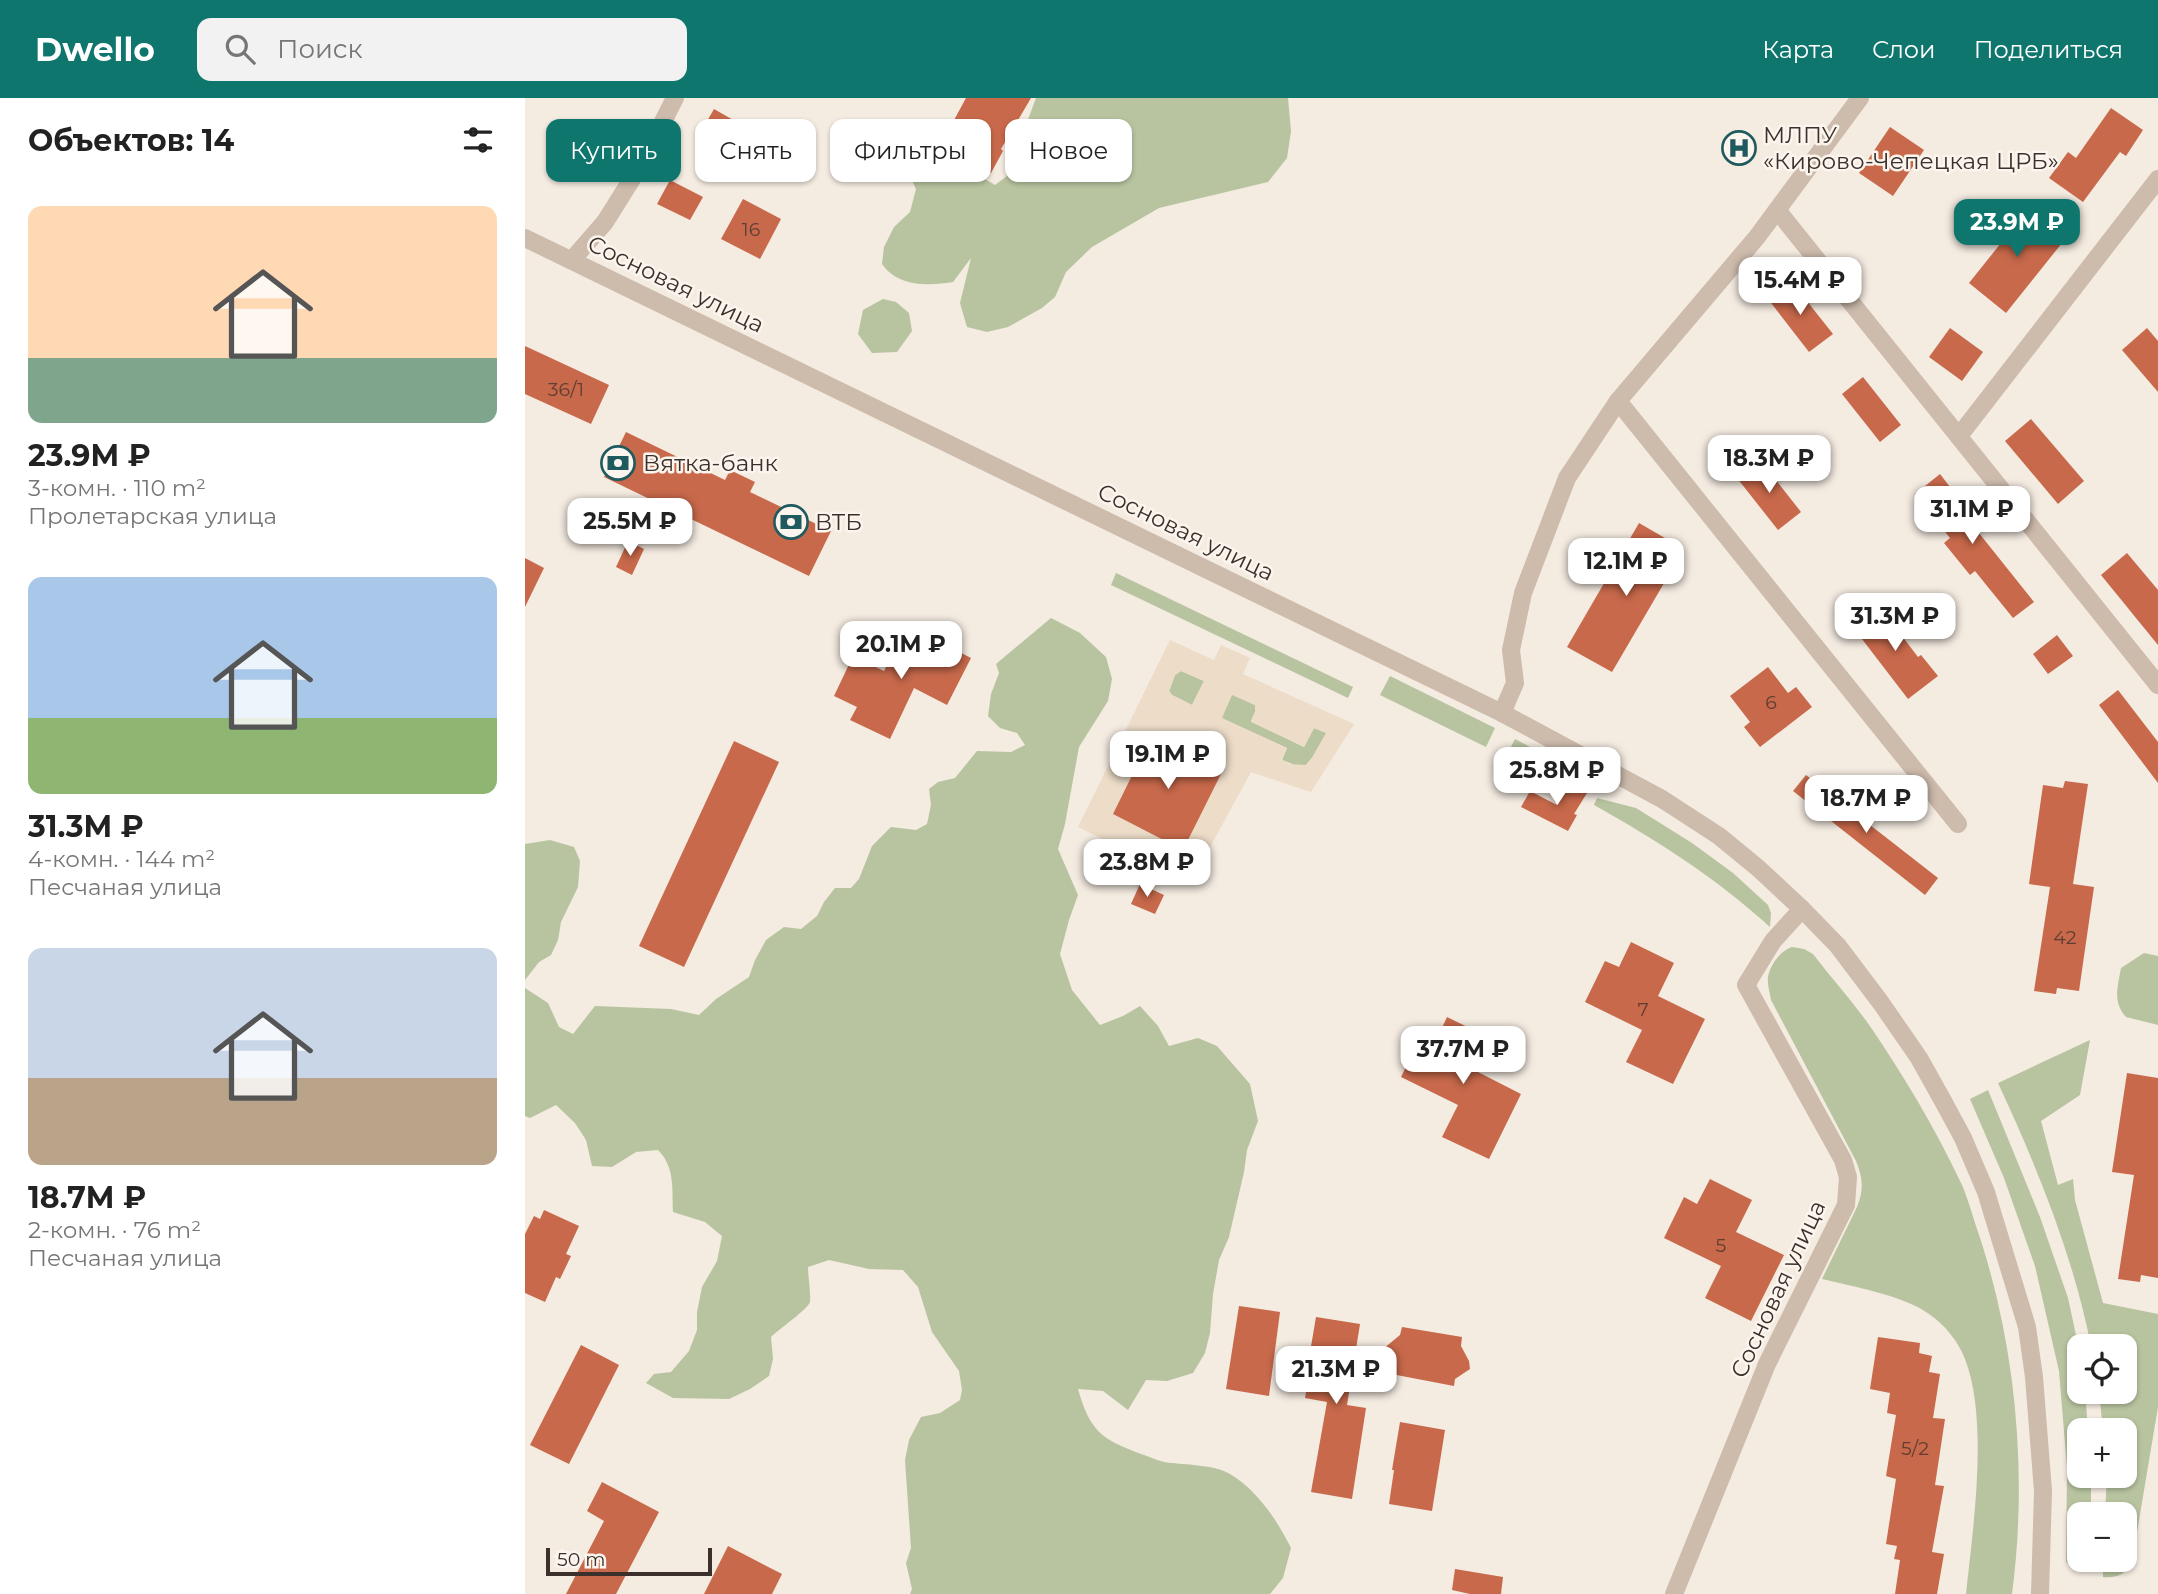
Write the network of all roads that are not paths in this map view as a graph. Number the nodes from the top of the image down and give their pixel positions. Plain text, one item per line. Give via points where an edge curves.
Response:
1 (675, 98) edge
2 (1860, 98) edge
3 (2158, 178) edge
4 (1777, 210) junction
5 (525, 237) edge
6 (572, 260) junction
7 (1618, 401) junction
8 (1959, 436) junction
9 (2158, 685) edge
10 (1502, 713) junction
11 (1958, 824) dead end
12 (1802, 909) junction
13 (1674, 1594) edge
14 (2040, 1594) edge

1 - 6 street via 605,222
2 - 4 street
3 - 8 street
4 - 7 street
4 - 8 street
5 - 6 street, Сосновая улица
6 - 10 street, Сосновая улица
7 - 10 street via 1567,478 1523,593 1511,650 1515,683
7 - 11 street
8 - 9 street
10 - 12 street, Сосновая улица via 1662,799 1719,836
12 - 13 street, Сосновая улица via 1773,941 1746,985 1843,1160 1848,1177 1846,1205 1767,1364
12 - 14 street, Сосновая улица via 1845,956 1919,1058 1963,1138 1986,1192 2027,1327 2034,1377 2043,1492

